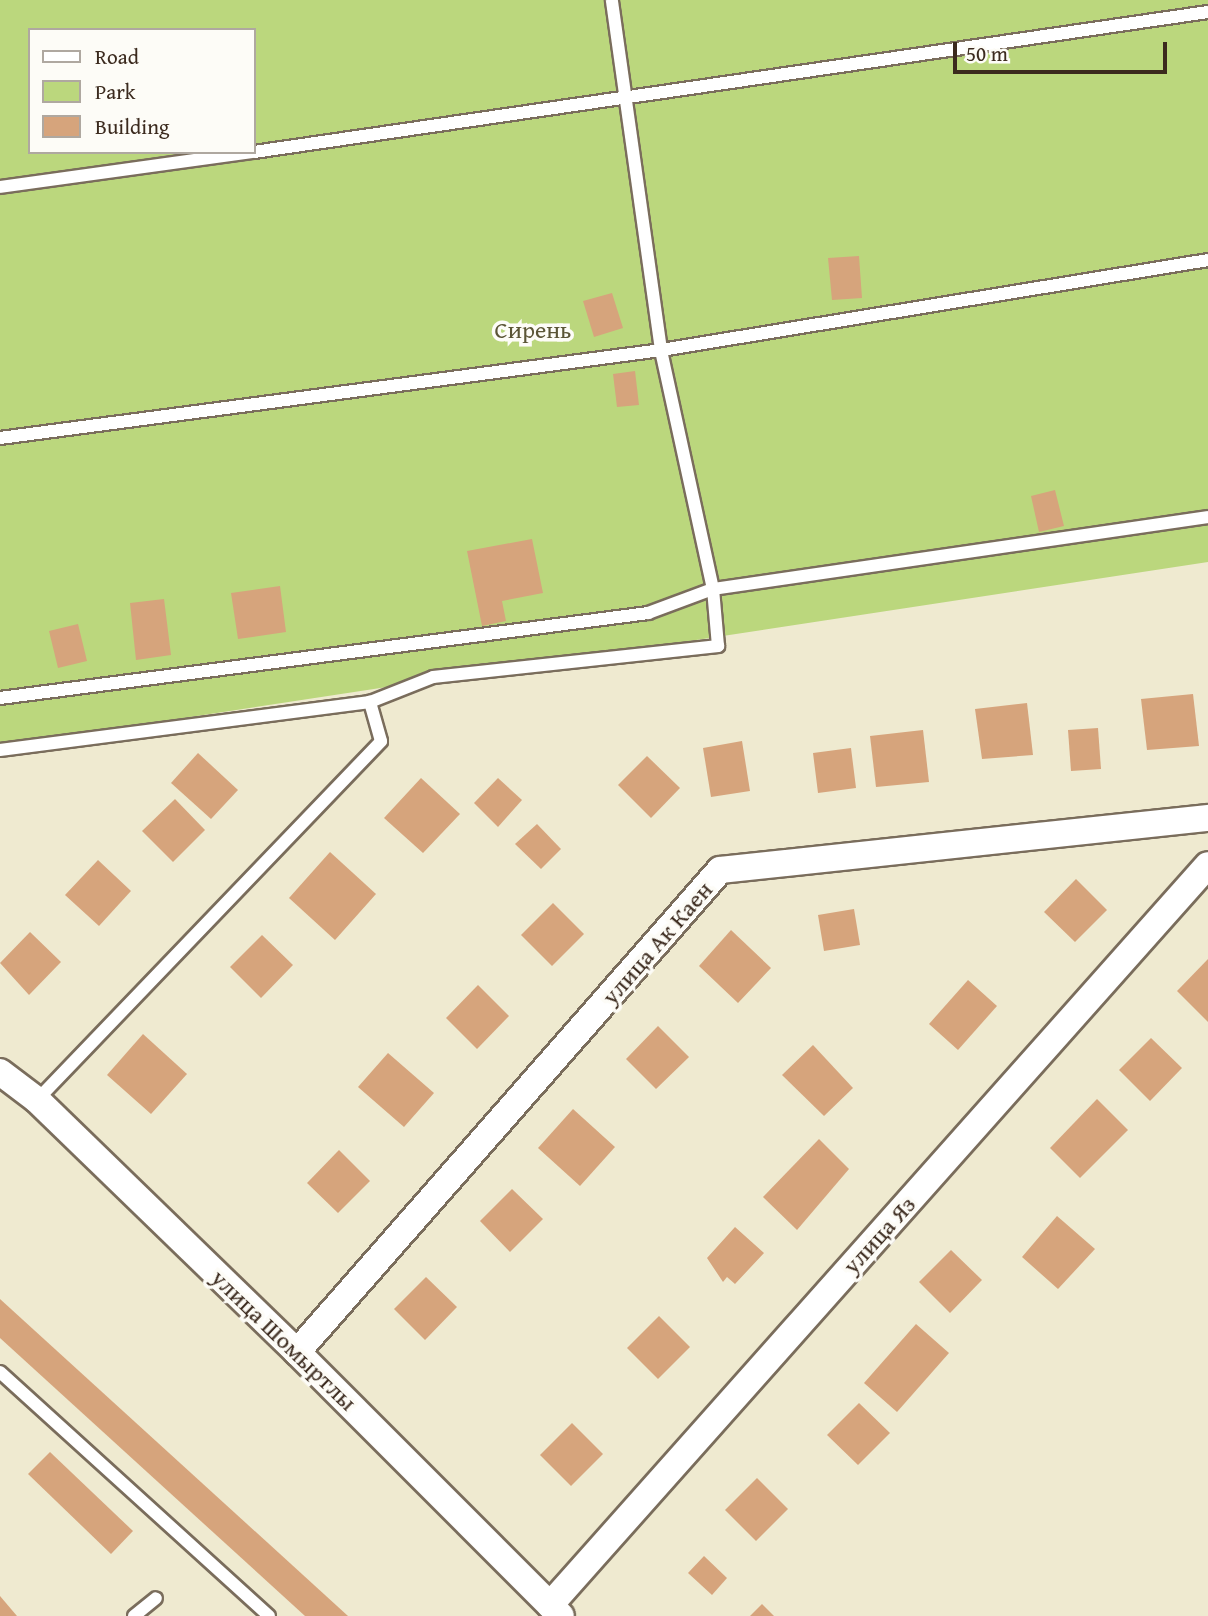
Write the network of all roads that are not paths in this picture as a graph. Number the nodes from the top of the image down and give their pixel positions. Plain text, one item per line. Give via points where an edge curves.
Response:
1 (612, 0) edge
2 (1208, 12) edge
3 (627, 100) junction
4 (256, 152) edge
5 (239, 154) edge
6 (0, 187) edge
7 (1208, 260) edge
8 (661, 350) junction
9 (0, 438) edge
10 (1208, 517) edge
11 (713, 589) junction
12 (0, 698) edge
13 (370, 702) junction
14 (0, 750) edge
15 (1208, 818) edge
16 (1208, 865) edge
17 (0, 1072) edge
18 (37, 1100) junction
19 (297, 1352) junction
20 (0, 1372) edge
21 (156, 1598) dead end
22 (556, 1611) edge
23 (134, 1616) edge
24 (269, 1616) edge

1 - 3 lane
2 - 3 lane
3 - 4 lane
3 - 8 lane
5 - 6 lane
7 - 8 lane
8 - 9 lane
8 - 11 lane
10 - 11 lane
11 - 12 lane via 648,613
11 - 13 lane via 718,646 433,677
13 - 14 lane
13 - 18 lane via 381,741
15 - 19 street, улица Ак Каен via 720,870
16 - 22 street, улица Яз
17 - 18 street, улица Шомыртлы
18 - 19 street, улица Шомыртлы
19 - 22 street, улица Шомыртлы
20 - 24 lane
21 - 23 lane

